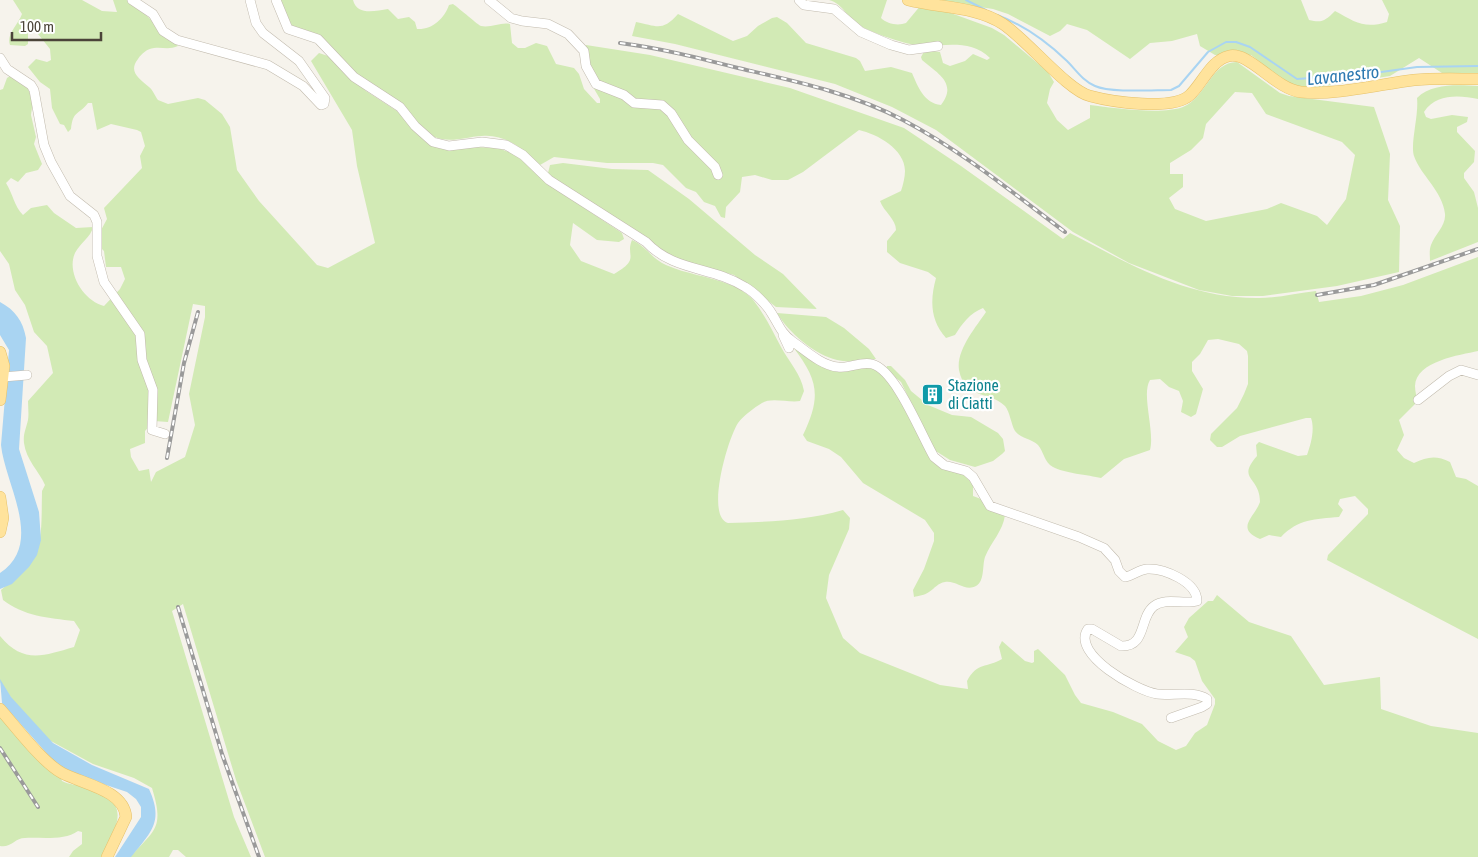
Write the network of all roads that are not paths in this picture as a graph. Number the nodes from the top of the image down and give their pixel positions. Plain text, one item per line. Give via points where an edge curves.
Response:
1 (132, 0) edge
2 (250, 0) edge
3 (276, 0) edge
4 (489, 0) edge
5 (799, 0) edge
6 (908, 0) edge
7 (938, 46) dead end
8 (0, 58) edge
9 (1478, 80) edge
10 (718, 175) dead end
11 (783, 335) junction
12 (789, 348) dead end
13 (0, 352) edge
14 (1478, 375) edge
15 (5, 376) junction
16 (25, 376) dead end
17 (0, 400) edge
18 (1418, 400) dead end
19 (165, 434) dead end
20 (0, 498) edge
21 (0, 532) edge
22 (0, 709) edge
23 (1170, 718) dead end
24 (107, 857) edge

1 - 2 street via 153,14 164,31 176,40 268,65 303,86 324,104 325,98 303,66 263,33 256,23
3 - 11 street via 288,29 322,42 354,77 400,107 433,142 449,146 482,142 506,145 523,154 549,180 646,242 657,255 746,288 772,312
4 - 10 street via 510,18 548,24 568,34 584,51 586,66 596,84 624,95 634,103 662,105
5 - 7 street via 804,5 834,10 861,32 891,46 910,50
6 - 9 main road via 958,8 992,18 1009,28 1080,91 1089,96 1137,104 1181,101 1191,94 1212,67 1228,56 1239,56 1283,87 1303,93 1415,80
8 - 19 street via 16,77 32,85 44,144 60,181 77,204 94,215 97,256 104,282 140,334 142,360 153,390 152,430
11 - 12 street
11 - 23 street via 838,368 870,363 884,370 897,387 934,457 944,465 966,471 990,506 1079,536 1104,548 1125,577 1146,569 1180,577 1196,595 1197,601 1154,606 1134,642 1121,646 1092,629 1088,629 1085,636 1085,645 1096,660 1142,689 1156,694 1194,695 1206,699 1207,704 1202,707
13 - 15 main road
14 - 18 street via 1461,370
15 - 16 street
15 - 17 main road
20 - 21 main road via 3,518
22 - 24 main road via 61,772 108,793 122,803 126,817

